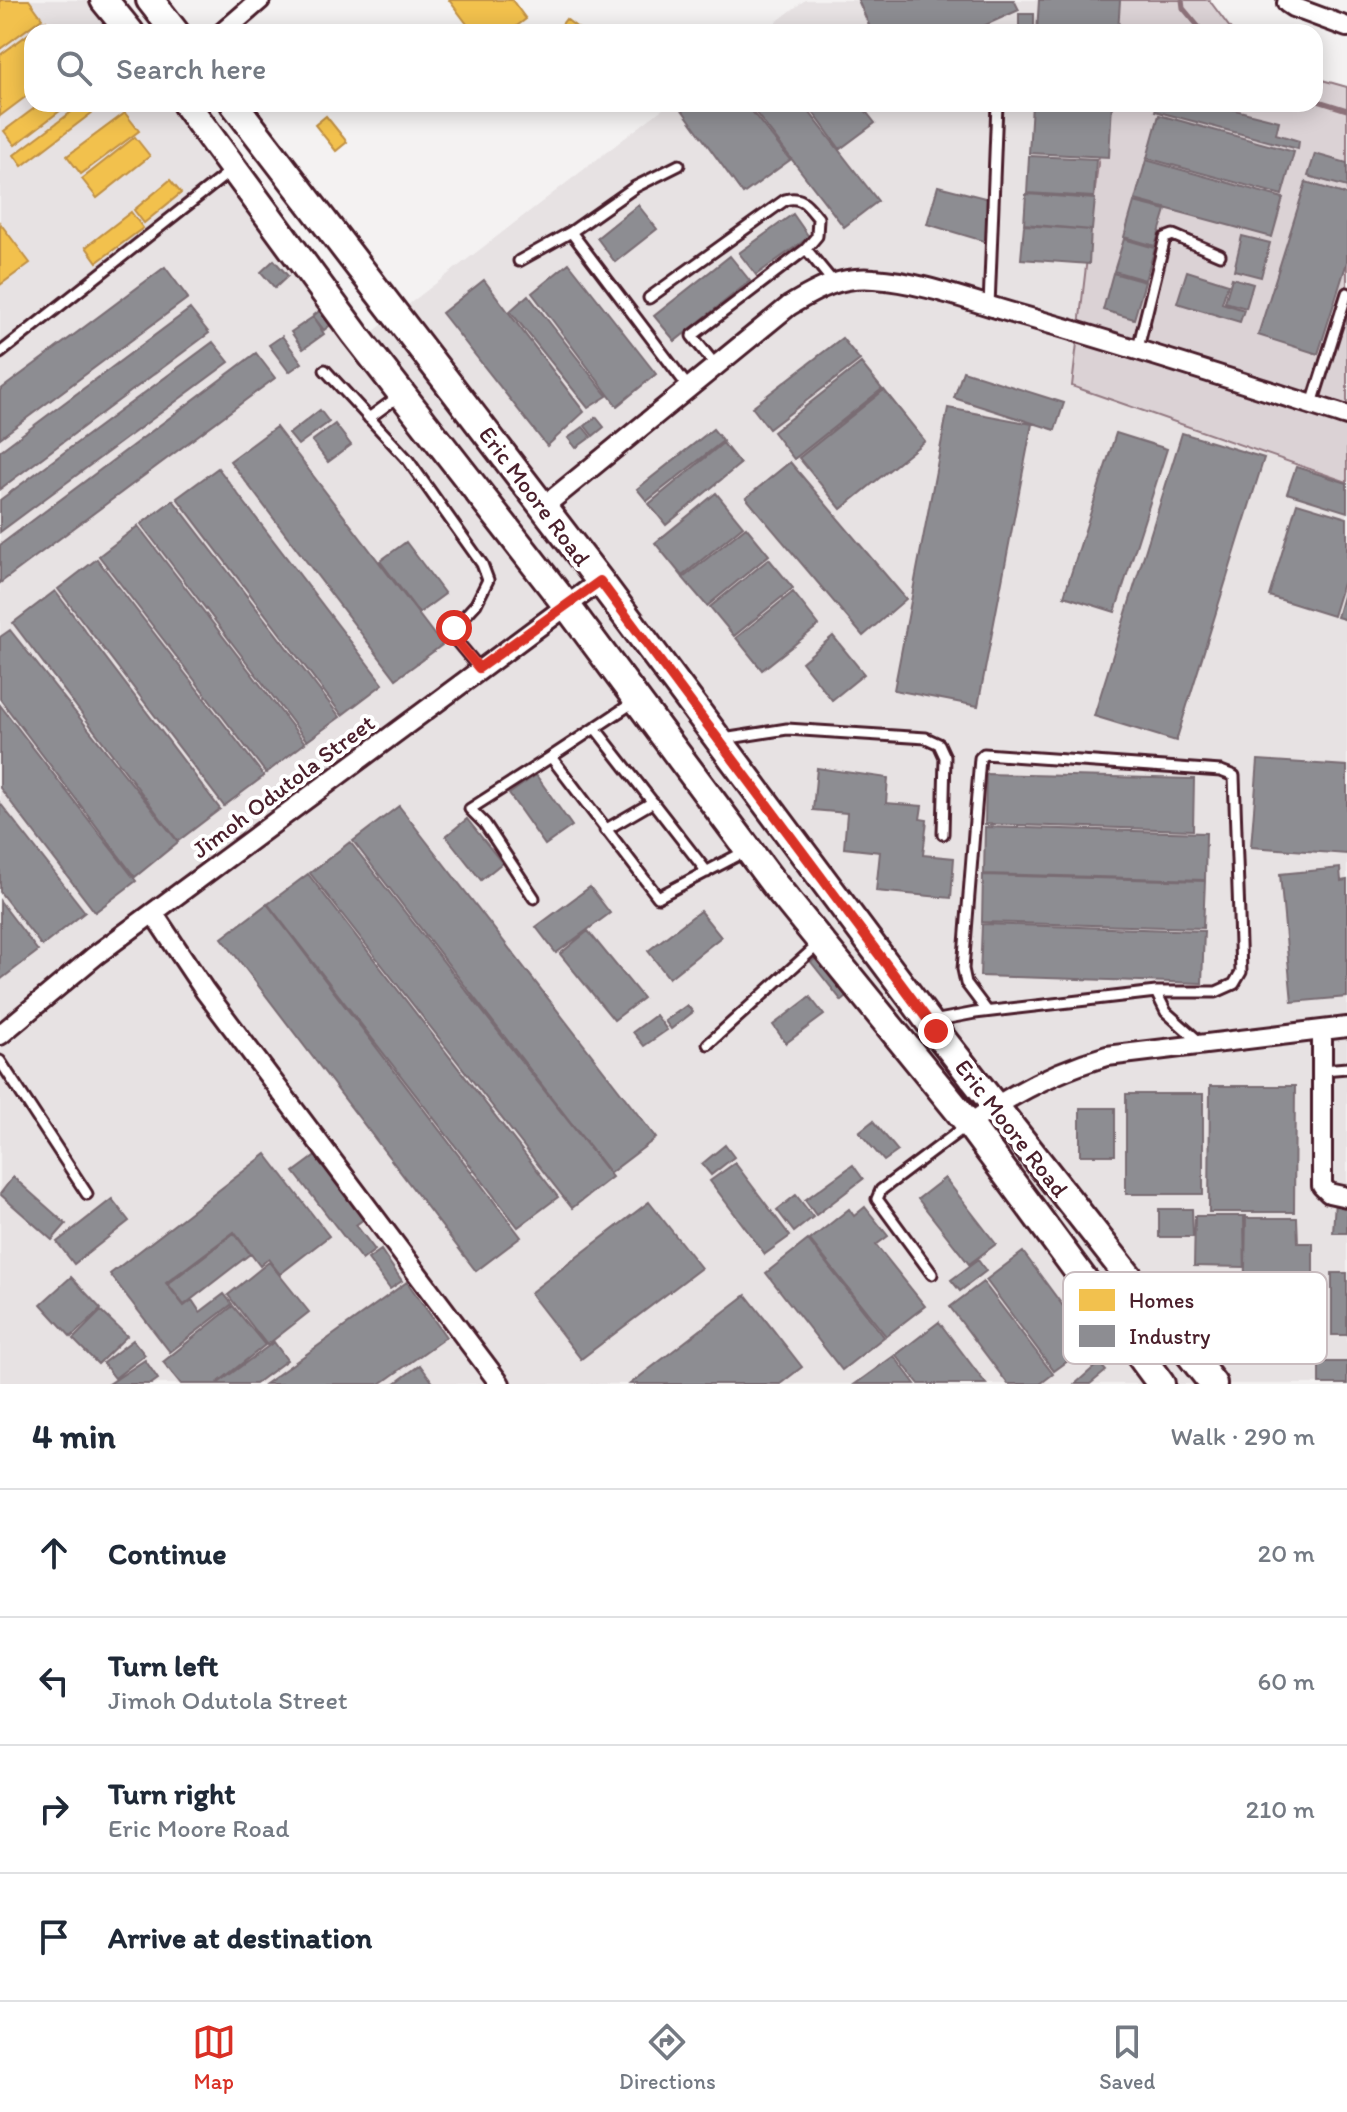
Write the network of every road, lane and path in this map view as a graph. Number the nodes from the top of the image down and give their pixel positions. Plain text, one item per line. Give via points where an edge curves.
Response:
1 (104, 0) edge
2 (150, 0) edge
3 (260, 0) edge
4 (1289, 0) edge
5 (124, 24) edge
6 (169, 24) edge
7 (232, 24) edge
8 (1347, 27) edge
9 (192, 112) edge
10 (240, 112) edge
11 (997, 112) edge
12 (679, 165) dead end
13 (234, 168) junction
14 (571, 232) junction
15 (806, 249) junction
16 (1220, 255) dead end
17 (519, 261) dead end
18 (833, 282) junction
19 (1347, 293) edge
20 (649, 298) dead end
21 (989, 306) junction
22 (1138, 348) junction
23 (0, 353) edge
24 (717, 367) junction
25 (325, 370) dead end
26 (689, 388) junction
27 (402, 393) junction
28 (1312, 404) junction
29 (1347, 416) edge
30 (369, 418) junction
31 (543, 507) junction
32 (600, 581) junction
33 (567, 606) junction
34 (479, 668) junction
35 (637, 700) junction
36 (595, 728) junction
37 (716, 741) junction
38 (551, 757) junction
39 (653, 802) junction
40 (605, 830) junction
41 (943, 834) dead end
42 (748, 850) junction
43 (707, 872) junction
44 (534, 898) dead end
45 (153, 913) junction
46 (820, 943) junction
47 (1156, 992) junction
48 (987, 1011) junction
49 (930, 1022) junction
50 (1347, 1027) edge
51 (1322, 1031) junction
52 (0, 1035) edge
53 (708, 1044) dead end
54 (1202, 1044) junction
55 (0, 1061) edge
56 (1347, 1068) edge
57 (1323, 1070) junction
58 (996, 1105) junction
59 (969, 1124) junction
60 (87, 1194) dead end
61 (1347, 1197) edge
62 (1078, 1272) edge
63 (1126, 1272) edge
64 (932, 1274) dead end
65 (1146, 1364) edge
66 (1197, 1364) edge
67 (500, 1384) edge
68 (1161, 1384) edge
69 (1213, 1384) edge

1 - 5 street
2 - 6 street
3 - 7 street
4 - 8 street via 1293,7
9 - 13 street, Eric Moore Road
10 - 31 street, Eric Moore Road
11 - 21 lane
12 - 14 lane via 635,187
13 - 23 lane
13 - 27 street, Eric Moore Road
14 - 17 lane
14 - 26 lane
15 - 18 lane
15 - 20 lane via 817,236 818,218 794,197
15 - 24 lane via 692,336
16 - 22 lane via 1173,235 1165,238
18 - 21 street via 874,279
18 - 24 street via 789,306
19 - 28 lane
21 - 22 street
22 - 28 street
24 - 26 street
25 - 30 lane
26 - 31 street
27 - 30 lane
27 - 33 street, Eric Moore Road
28 - 29 street
30 - 34 lane via 408,460 482,564 488,580 476,604 454,628 454,638
31 - 32 street, Eric Moore Road
32 - 33 street, Jimoh Odutola Street
32 - 37 street, Eric Moore Road
33 - 34 street, Jimoh Odutola Street
33 - 35 street, Eric Moore Road
34 - 45 street, Jimoh Odutola Street
35 - 36 lane
35 - 42 street, Eric Moore Road
36 - 38 lane
36 - 39 lane
37 - 41 lane via 787,729 926,738 939,744 945,757
37 - 49 street, Eric Moore Road
38 - 40 lane
38 - 44 lane via 470,809
39 - 40 lane
39 - 43 lane
40 - 43 lane via 658,897
42 - 43 lane
42 - 46 street, Eric Moore Road
45 - 52 street, Jimoh Odutola Street
45 - 67 street via 205,991
46 - 53 lane
46 - 59 street, Eric Moore Road
47 - 48 lane
47 - 48 lane via 1216,992 1234,984 1241,972 1234,776 984,754 978,762 963,969 966,983
47 - 54 lane via 1166,1012
48 - 49 lane
49 - 58 street, Eric Moore Road
50 - 51 street
51 - 54 street
51 - 57 street
54 - 58 street via 1107,1056 1072,1066
55 - 60 lane
56 - 57 lane
57 - 61 street via 1322,1186
58 - 59 street
58 - 63 street, Eric Moore Road
59 - 62 street, Eric Moore Road
59 - 64 lane via 881,1190 877,1199
65 - 68 street, Eric Moore Road
66 - 69 street, Eric Moore Road

